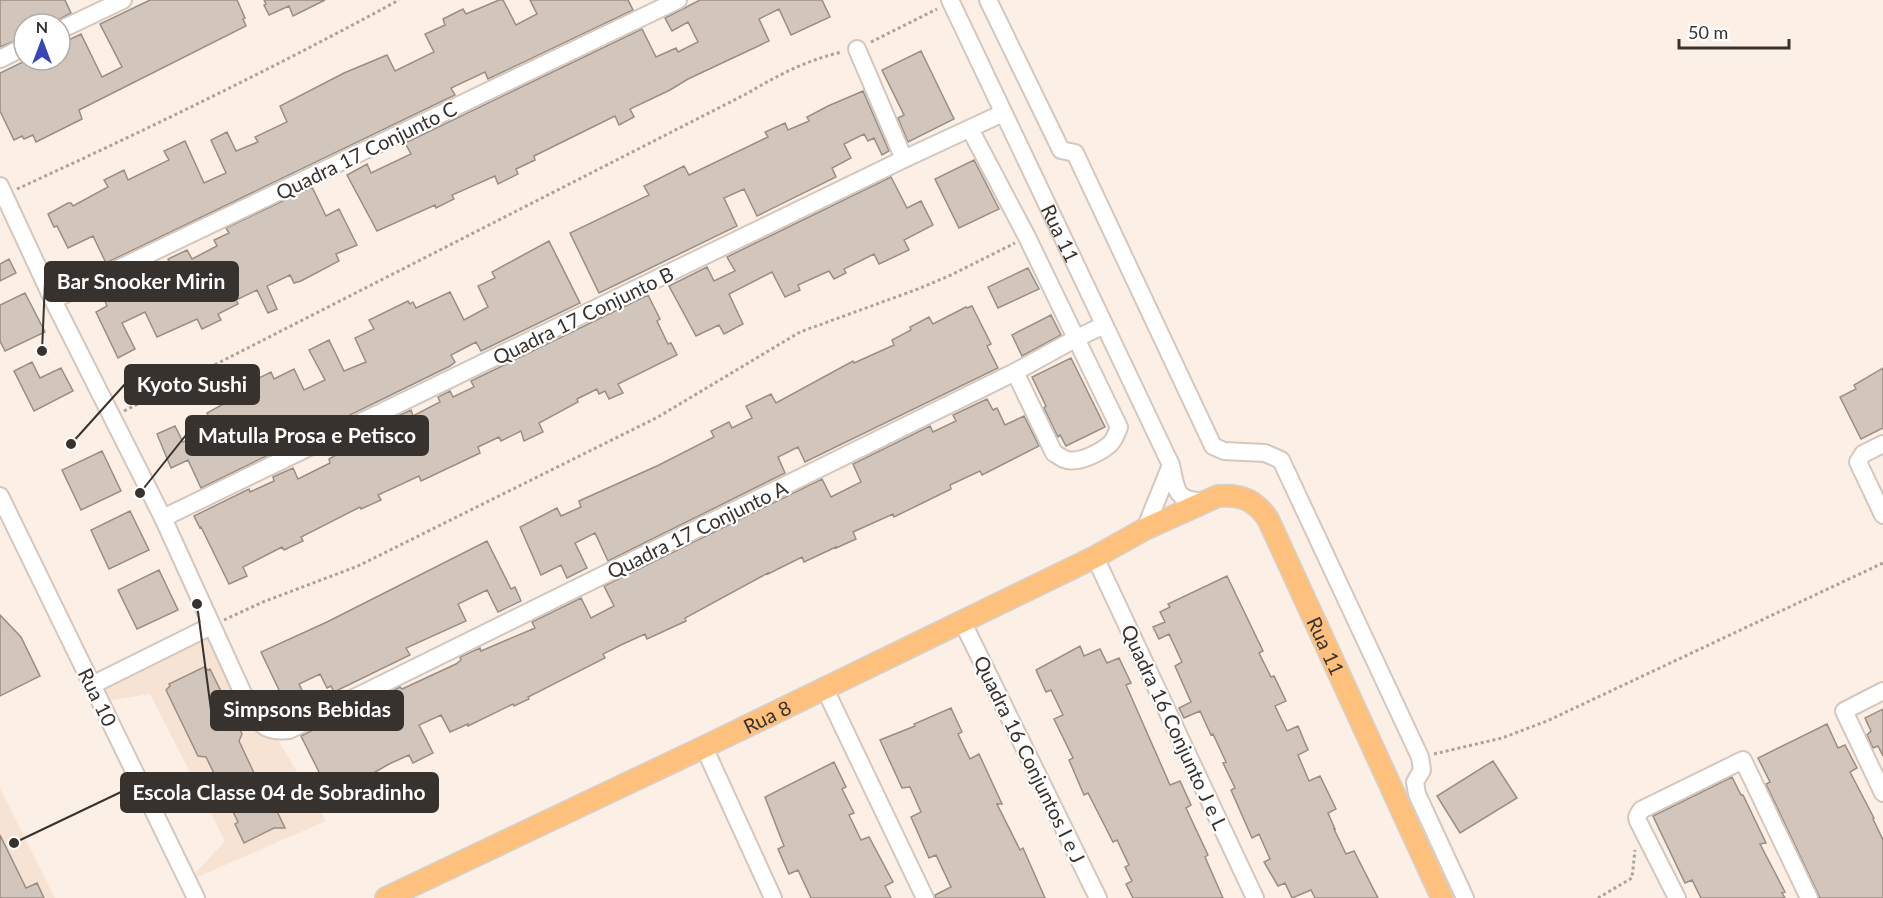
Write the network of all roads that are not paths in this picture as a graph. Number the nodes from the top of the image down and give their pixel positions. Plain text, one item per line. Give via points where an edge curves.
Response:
1 (123, 0) edge
2 (678, 0) edge
3 (988, 0) edge
4 (950, 1) edge
5 (72, 24) edge
6 (857, 49) road end
7 (1003, 113) junction
8 (970, 129) junction
9 (904, 159) junction
10 (2, 192) edge
11 (53, 300) junction
12 (1104, 325) junction
13 (1076, 339) junction
14 (1015, 372) junction
15 (1883, 444) edge
16 (1171, 465) junction
17 (0, 496) edge
18 (1206, 502) junction
19 (1883, 515) edge
20 (163, 518) junction
21 (1145, 529) junction
22 (1095, 557) junction
23 (962, 621) junction
24 (212, 626) junction
25 (92, 684) junction
26 (824, 687) junction
27 (1883, 691) edge
28 (704, 747) junction
29 (1883, 792) edge
30 (409, 893) edge
31 (1436, 896) edge
32 (196, 898) edge
33 (386, 898) edge
34 (773, 898) edge
35 (925, 898) edge
36 (1098, 898) edge
37 (1255, 898) edge
38 (1465, 898) edge
39 (1677, 898) edge
40 (1809, 898) edge

1 - 5 street
2 - 11 street, Quadra 17 Conjunto C
3 - 38 street via 1061,150 1075,153 1213,446 1224,451 1264,453 1281,460 1420,757 1422,770 1415,782 1417,794
4 - 7 street, Rua 11
6 - 9 street
7 - 8 street, Quadra 17 Conjunto B
7 - 12 street, Rua 11
8 - 9 street, Quadra 17 Conjunto B
8 - 13 street
9 - 20 street, Quadra 17 Conjunto B
10 - 11 street
11 - 20 street
12 - 13 street, Quadra 17 Conjunto A
12 - 16 street, Rua 11
13 - 14 street, Quadra 17 Conjunto A
13 - 14 street via 1119,427 1111,443 1093,454 1075,461 1054,453
14 - 24 street, Quadra 17 Conjunto A via 289,730 265,728 259,723
15 - 19 street via 1863,454 1858,465
16 - 18 street, Rua 11 via 1181,497
16 - 21 street
17 - 25 street, Rua 10
18 - 21 main road, Rua 11
18 - 31 main road, Rua 11 via 1218,496 1240,496 1261,508 1268,519
20 - 24 street
21 - 22 main road, Rua 8
22 - 23 main road, Rua 8
22 - 37 street, Quadra 16 Conjunto J e L
23 - 26 main road, Rua 8
23 - 36 street, Quadra 16 Conjuntos I e J
24 - 25 street
25 - 32 street, Rua 10
26 - 28 main road, Rua 8
26 - 35 street
27 - 29 street via 1844,711
28 - 30 main road, Rua 8
28 - 34 street
30 - 33 main road, Rua 8
39 - 40 street via 1637,817 1641,810 1743,760

